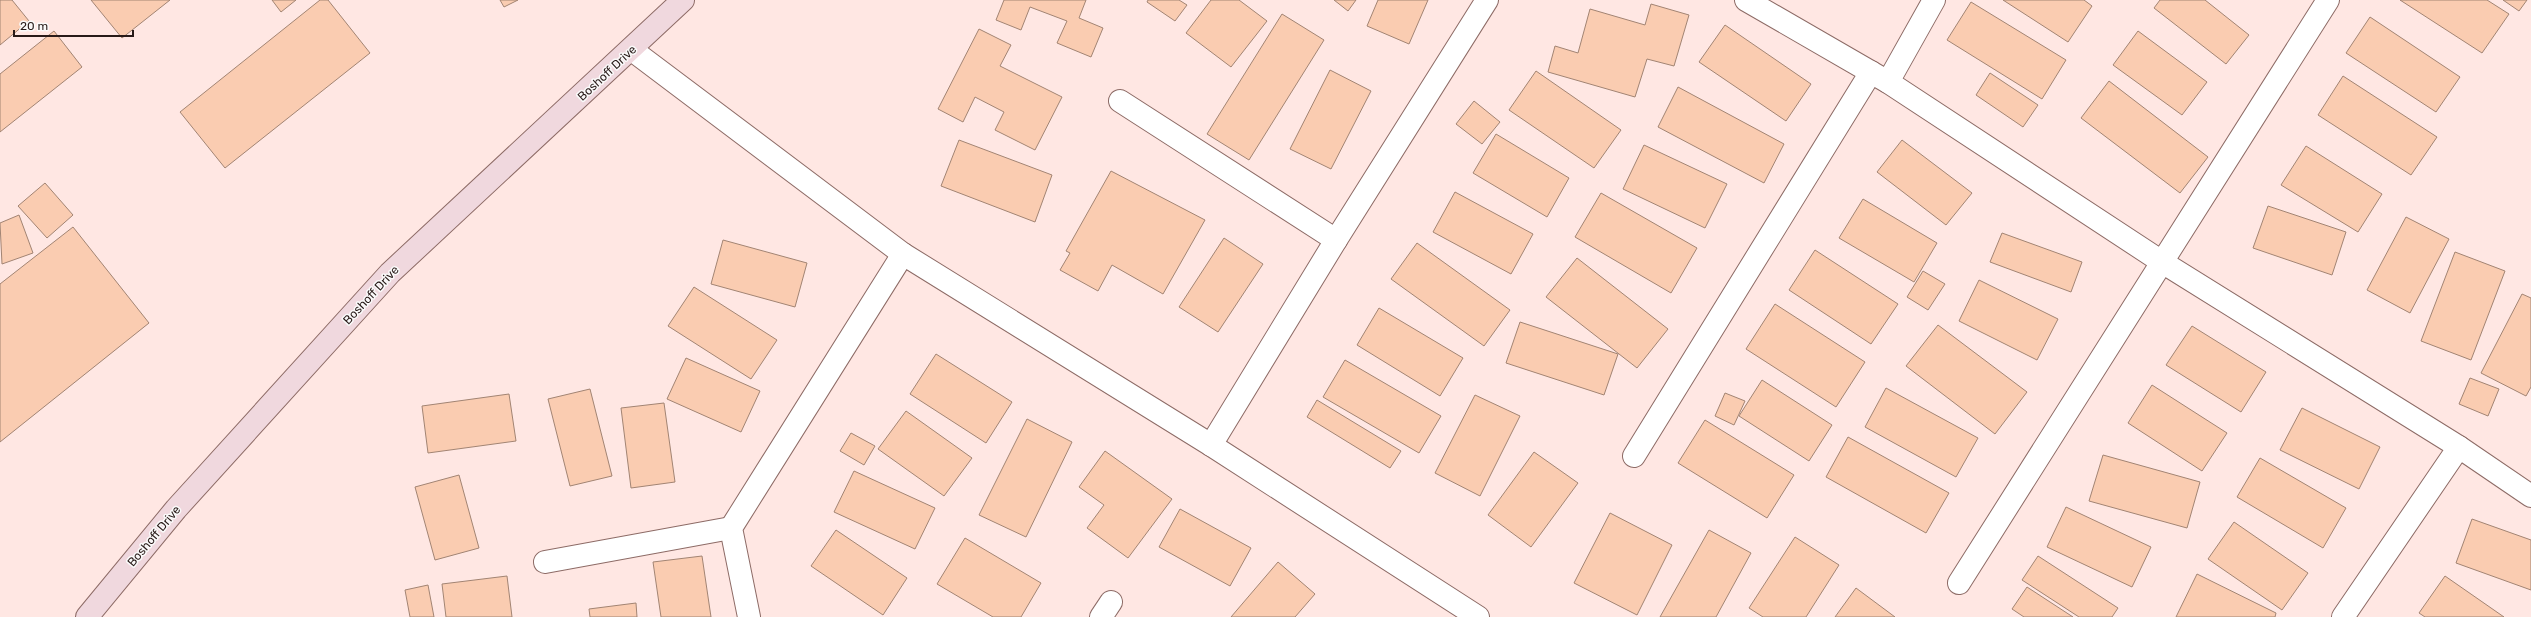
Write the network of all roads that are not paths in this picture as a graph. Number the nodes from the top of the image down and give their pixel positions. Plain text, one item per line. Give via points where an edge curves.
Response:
1 (683, 0) edge
2 (1488, 0) edge
3 (1746, 0) edge
4 (1934, 0) edge
5 (2328, 0) edge
6 (632, 50) junction
7 (1879, 77) junction
8 (1120, 101) dead end
9 (1336, 240) junction
10 (903, 254) junction
11 (2162, 262) junction
12 (1211, 445) junction
13 (2459, 447) junction
14 (1634, 456) dead end
15 (2531, 496) edge
16 (731, 528) junction
17 (545, 562) dead end
18 (1959, 583) dead end
19 (86, 617) edge
20 (749, 617) edge
21 (1478, 617) edge
22 (2343, 617) edge

1 - 6 main road, Boshoff Drive
2 - 9 street
3 - 7 street
4 - 7 street
5 - 11 street
6 - 10 street
6 - 19 main road, Boshoff Drive via 390,273 176,509
7 - 11 street
7 - 14 street
8 - 9 street
9 - 12 street
10 - 12 street
10 - 16 street
11 - 13 street
11 - 18 street
12 - 21 street
13 - 15 street
13 - 22 street
16 - 17 street
16 - 20 street

